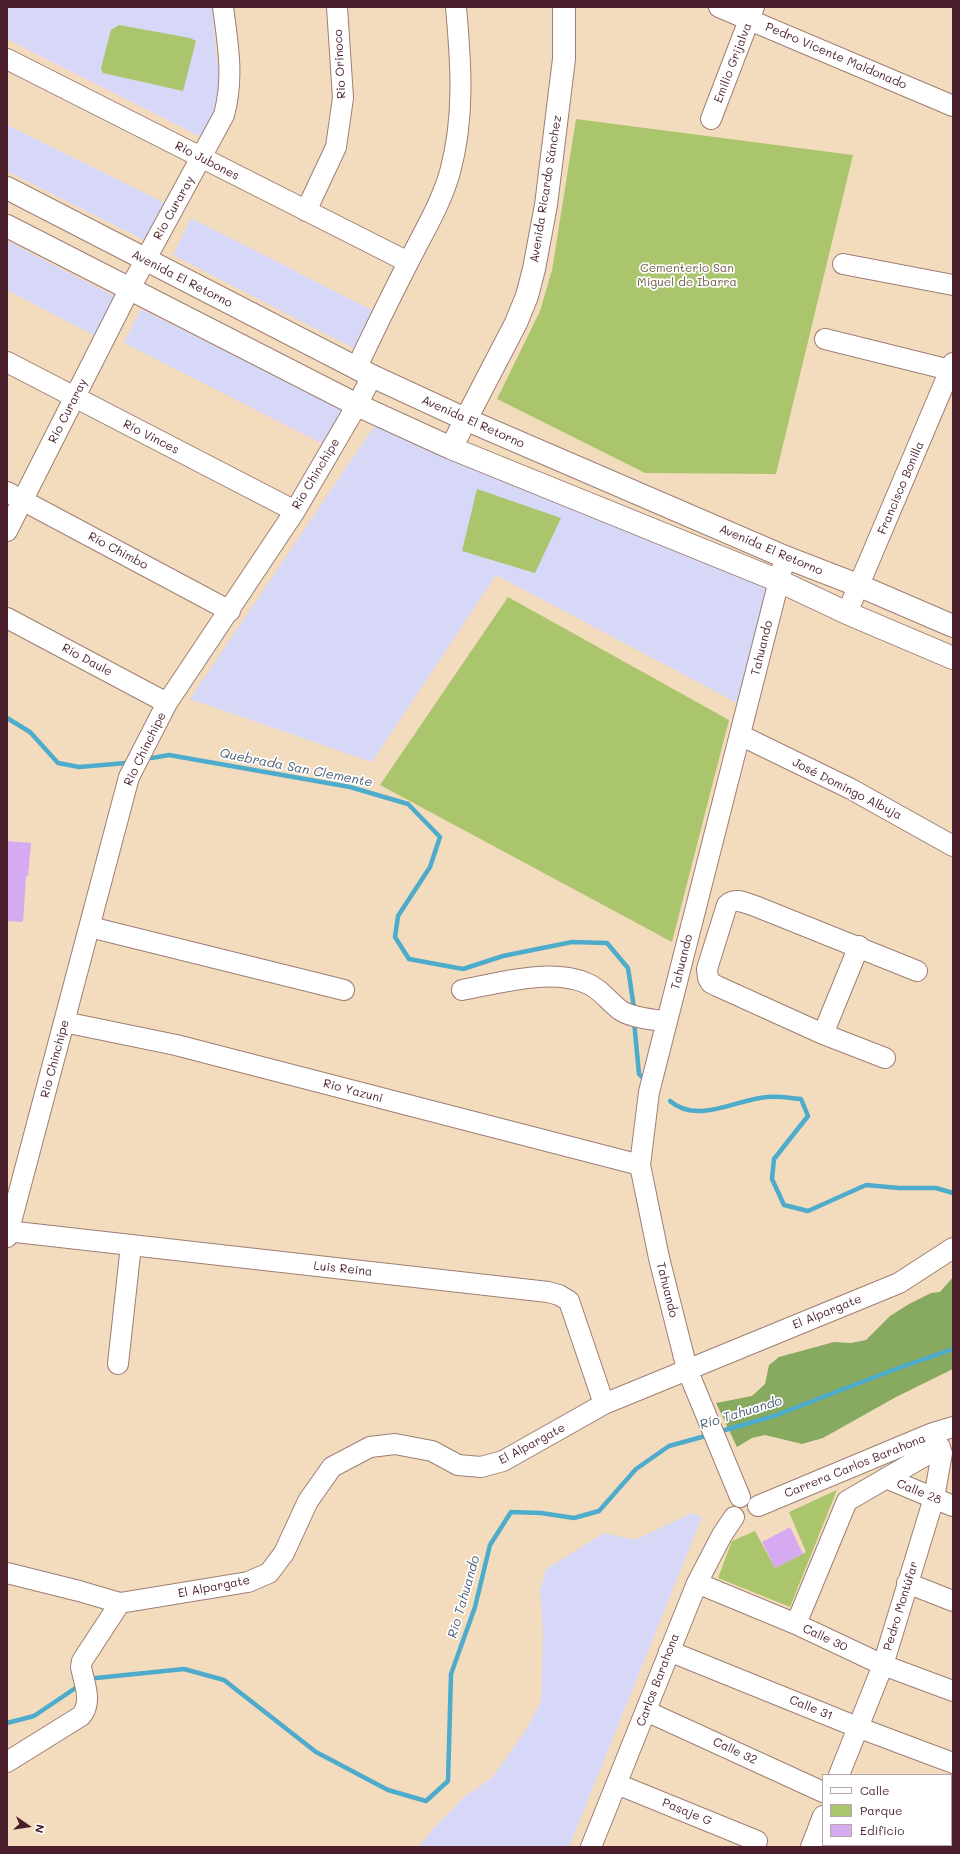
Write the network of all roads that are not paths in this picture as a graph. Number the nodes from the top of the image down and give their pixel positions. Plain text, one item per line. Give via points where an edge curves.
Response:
1 (223, 7) edge
2 (337, 7) edge
3 (456, 7) edge
4 (564, 7) edge
5 (719, 7) edge
6 (752, 13) edge
7 (7, 59) edge
8 (953, 106) edge
9 (712, 119) dead end
10 (202, 158) junction
11 (7, 188) edge
12 (306, 211) junction
13 (7, 226) edge
14 (145, 260) junction
15 (408, 262) junction
16 (843, 264) dead end
17 (953, 285) edge
18 (129, 290) junction
19 (825, 339) dead end
20 (7, 362) edge
21 (952, 367) edge
22 (364, 373) junction
23 (75, 398) junction
24 (357, 405) junction
25 (465, 419) junction
26 (451, 448) junction
27 (15, 497) edge
28 (295, 511) junction
29 (7, 531) edge
30 (785, 557) junction
31 (779, 581) junction
32 (860, 586) junction
33 (230, 610) junction
34 (847, 613) junction
35 (7, 618) edge
36 (953, 626) edge
37 (953, 658) edge
38 (167, 703) junction
39 (740, 735) junction
40 (953, 845) edge
41 (90, 927) junction
42 (690, 929) junction
43 (716, 935) junction
44 (859, 946) junction
45 (917, 971) dead end
46 (344, 990) dead end
47 (462, 990) dead end
48 (64, 1022) junction
49 (667, 1022) junction
50 (823, 1034) junction
51 (885, 1058) dead end
52 (640, 1165) junction
53 (8, 1233) edge
54 (131, 1245) junction
55 (953, 1248) edge
56 (118, 1364) dead end
57 (689, 1376) junction
58 (604, 1404) junction
59 (953, 1427) edge
60 (936, 1440) junction
61 (886, 1478) junction
62 (740, 1497) junction
63 (934, 1498) junction
64 (758, 1506) junction
65 (953, 1506) edge
66 (734, 1517) junction
67 (7, 1573) edge
68 (697, 1583) junction
69 (907, 1583) junction
70 (953, 1601) edge
71 (120, 1603) junction
72 (796, 1624) junction
73 (669, 1651) junction
74 (883, 1665) junction
75 (953, 1691) edge
76 (646, 1711) junction
77 (857, 1727) junction
78 (7, 1762) edge
79 (953, 1763) edge
80 (839, 1774) edge
81 (617, 1784) junction
82 (822, 1792) edge
83 (822, 1818) edge
84 (757, 1841) dead end
85 (592, 1847) edge
86 (810, 1847) edge

1 - 10 street, Rio Curaray via 228,43 229,94 224,114
2 - 12 street, Rio Orinoco via 343,98 336,147
3 - 15 street, Rio Chinchipe via 462,73 459,126 450,173 432,218
4 - 25 main road, Avenida Ricardo Sánchez via 564,59 546,205 534,269 516,323
5 - 6 street, Pedro Vicente Maldonado
6 - 8 street, Pedro Vicente Maldonado
6 - 9 street, Emilio Grijalva
7 - 10 street, Rio Jubones
10 - 12 street, Rio Jubones
10 - 14 street, Rio Curaray
11 - 14 main road, Avenida El Retorno
12 - 15 street, Rio Jubones
13 - 18 main road
14 - 18 street, Rio Curaray
14 - 22 main road, Avenida El Retorno
15 - 22 street, Rio Chinchipe
16 - 17 street
18 - 23 street, Río Curaray
18 - 24 main road
19 - 21 street
20 - 23 street, Río Vinces
21 - 32 street, Francisco Bonilla
22 - 24 street, Rio Chinchipe
22 - 25 main road, Avenida El Retorno
23 - 27 street, Río Curaray
23 - 28 street, Río Vinces
24 - 26 main road
24 - 28 street, Rio Chinchipe
25 - 26 main road, Avenida Ricardo Sánchez
25 - 30 main road, Avenida El Retorno
26 - 31 main road
27 - 29 street, Río Curaray
27 - 33 street, Río Chimbo
28 - 33 street, Rio Chinchipe
30 - 31 street, Tahuando
30 - 32 main road, Avenida El Retorno
31 - 34 main road
31 - 39 street, Tahuando
32 - 34 street, Francisco Bonilla
32 - 36 main road, Avenida El Retorno
33 - 38 street, Rio Chinchipe
34 - 37 main road
35 - 38 street, Río Daule
38 - 41 street, Rio Chinchipe via 129,777 122,797
39 - 40 street, José Domingo Albuja via 851,789
39 - 42 street, Tahuando
41 - 46 street
41 - 48 street, Rio Chinchipe
42 - 43 street
42 - 49 street, Tahuando
43 - 44 street via 726,905 735,900
43 - 50 street via 707,968 711,983
44 - 45 street
44 - 50 street
47 - 49 street via 528,978 572,978 588,983 600,991 626,1014
48 - 52 street, Rio Yazuni via 176,1045
48 - 53 street, Rio Chinchipe
49 - 52 street, Tahuando via 649,1092
50 - 51 street
52 - 57 street, Tahuando via 659,1258
53 - 54 street, Luis Reina
54 - 56 street
54 - 58 street, Luis Reina via 559,1295 569,1301
55 - 57 street, El Alpargate via 899,1283
57 - 58 street, El Alpargate
57 - 62 street, Tahuando
58 - 71 street, El Alpargate via 503,1461 481,1467 458,1465 432,1451 395,1444 370,1447 332,1467 308,1501 284,1553 269,1573 248,1582
59 - 60 street, Carrera Carlos Barahona
60 - 61 street
60 - 63 street, Pedro Montúfar via 942,1459
60 - 64 street, Carrera Carlos Barahona
61 - 63 street, Calle 28
61 - 72 street via 847,1501
62 - 64 street via 753,1498
62 - 66 street via 736,1499 732,1508
63 - 65 street, Calle 28
63 - 69 street, Pedro Montúfar
64 - 66 street via 757,1514 752,1520 741,1522
66 - 68 street, Carlos Barahona
67 - 71 street
68 - 72 street, Calle 30
68 - 73 street, Carlos Barahona
69 - 70 street
69 - 74 street, Pedro Montúfar
71 - 78 street via 82,1661 88,1704 86,1710 81,1716
72 - 74 street, Calle 30
73 - 76 street, Carlos Barahona
73 - 77 street, Calle 31
74 - 75 street, Calle 30
74 - 77 street, Pedro Montúfar
76 - 81 street, Carlos Barahona
76 - 82 street, Calle 32
77 - 79 street, Calle 31
77 - 80 street, Pedro Montúfar
81 - 84 street, Pasaje G
81 - 85 street, Carlos Barahona
83 - 86 street

